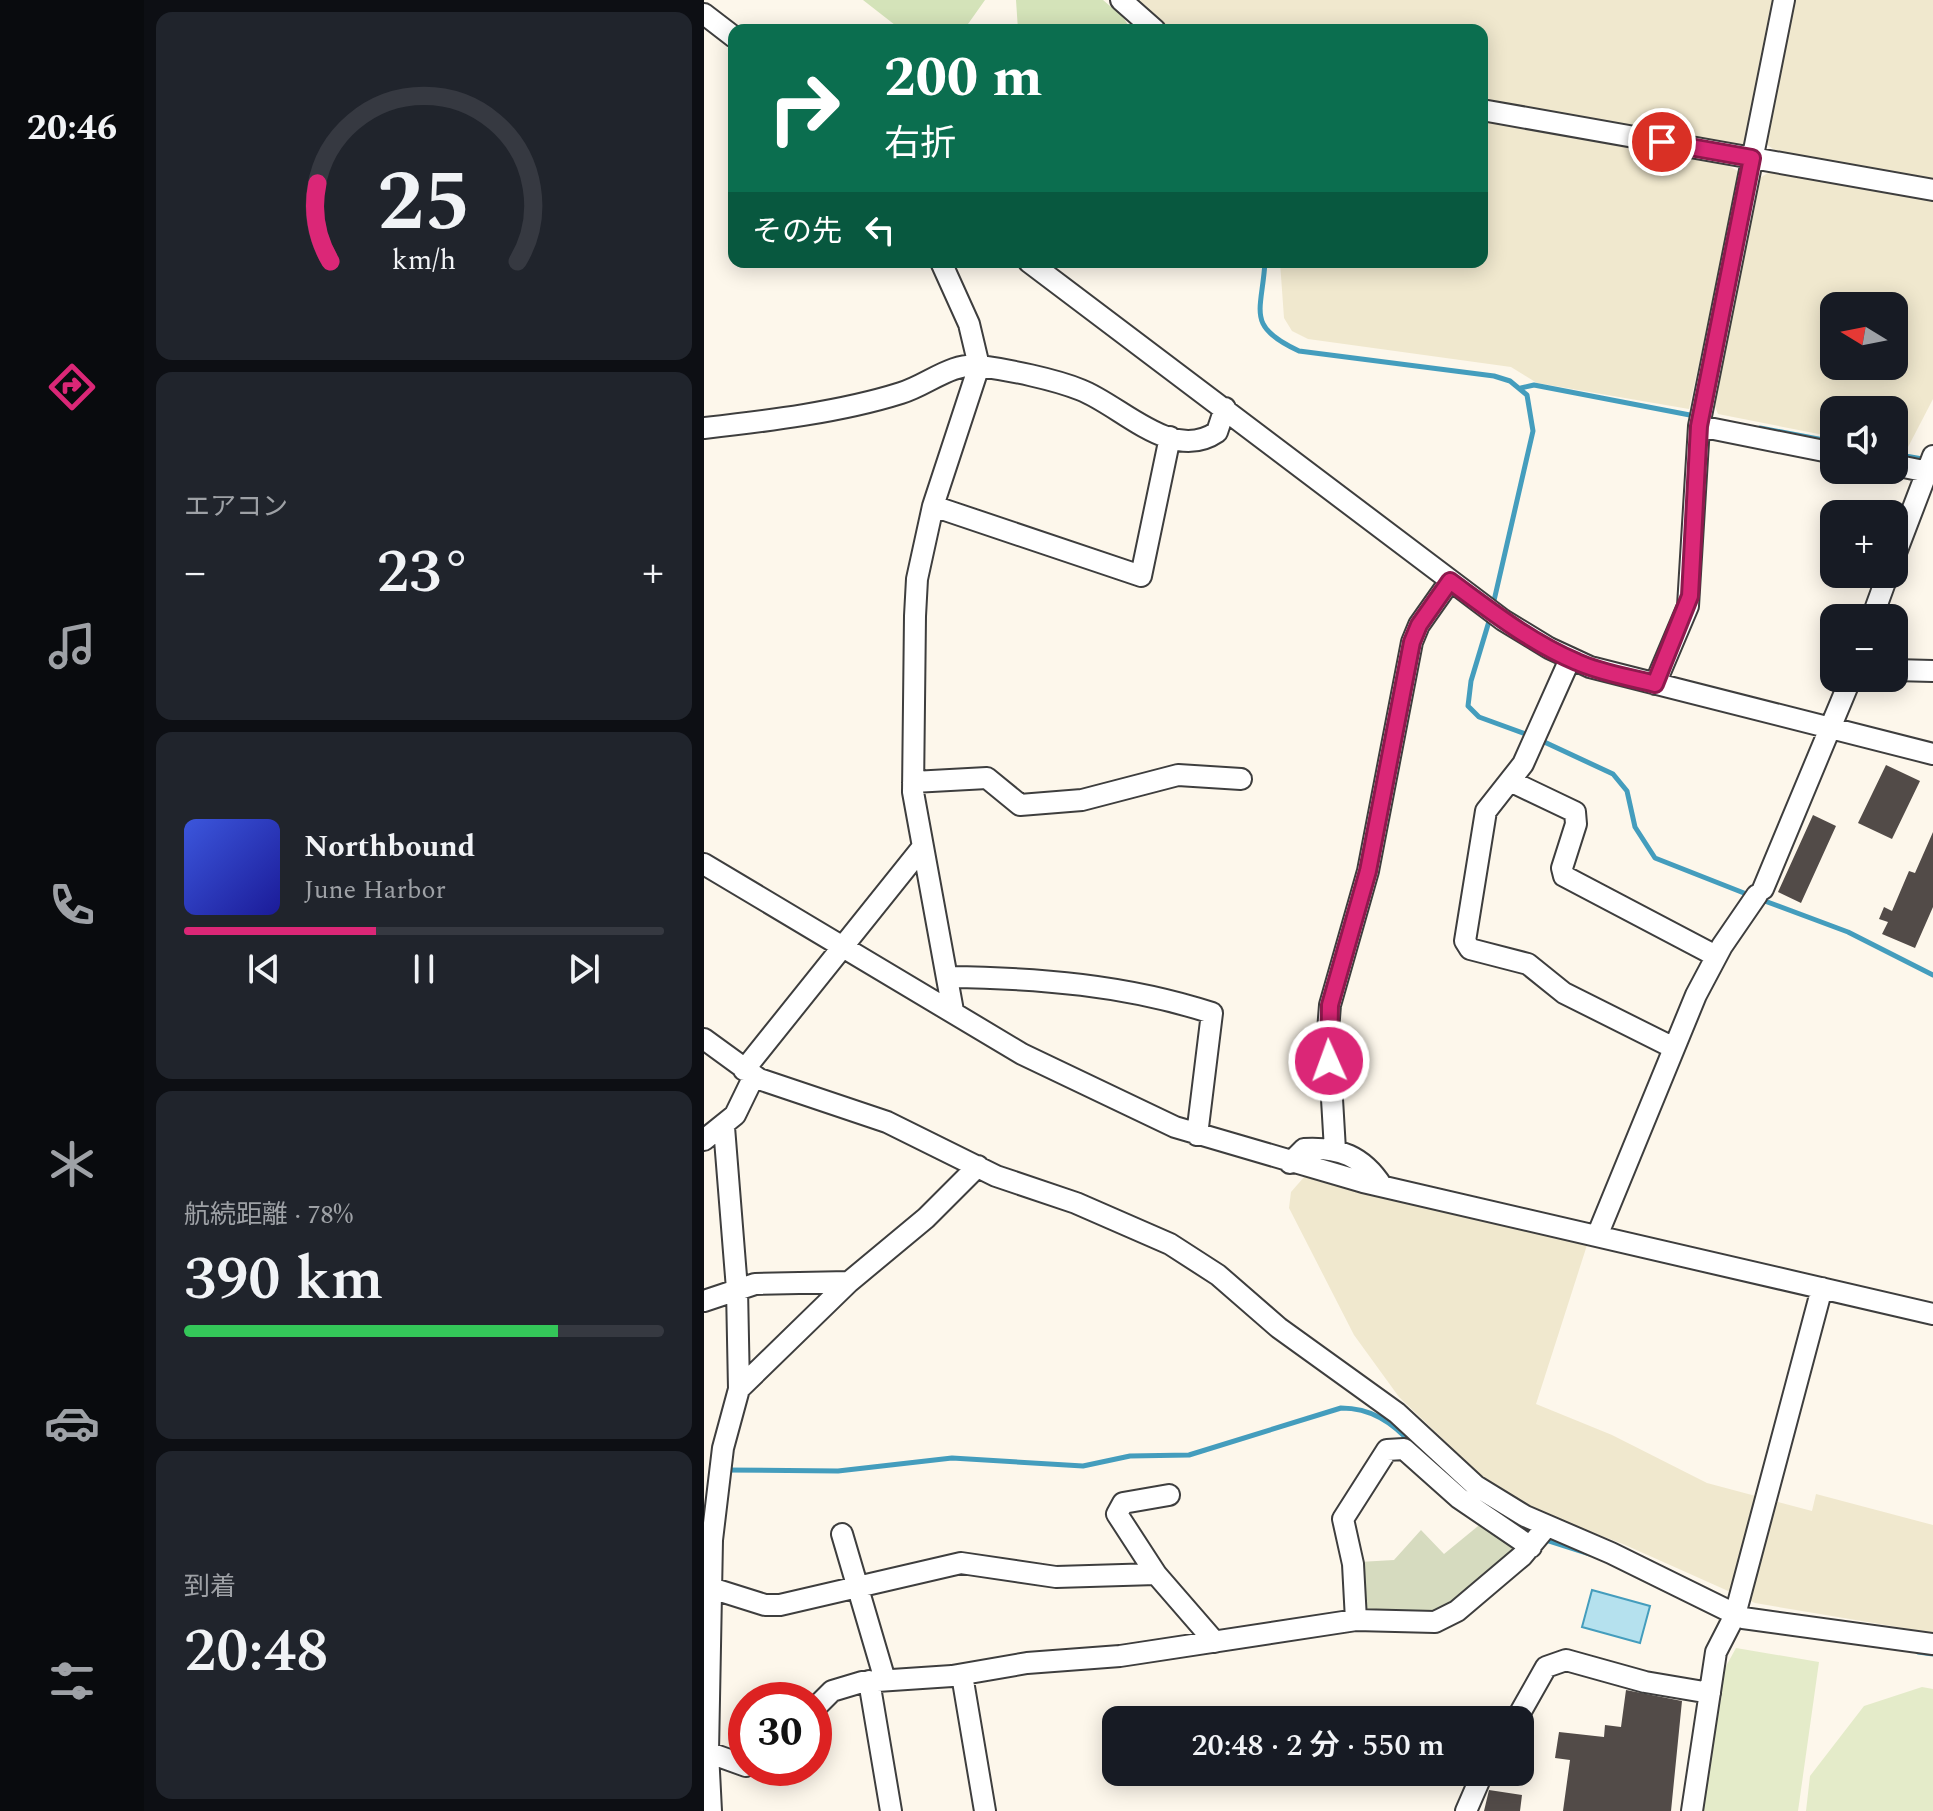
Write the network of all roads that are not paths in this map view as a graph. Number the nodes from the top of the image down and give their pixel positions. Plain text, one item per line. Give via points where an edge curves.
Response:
1 (1121, 0) edge
2 (1784, 0) edge
3 (704, 14) edge
4 (1148, 24) edge
5 (728, 32) edge
6 (1488, 111) edge
7 (1752, 158) junction
8 (1933, 190) edge
9 (944, 268) edge
10 (1037, 268) edge
11 (979, 366) junction
12 (1225, 408) junction
13 (1699, 426) junction
14 (704, 428) edge
15 (1170, 437) junction
16 (1820, 450) edge
17 (1908, 466) edge
18 (1930, 467) edge
19 (933, 506) junction
20 (1908, 523) edge
21 (1450, 581) junction
22 (1570, 659) junction
23 (1908, 670) edge
24 (1933, 671) edge
25 (1655, 684) junction
26 (1846, 692) edge
27 (1832, 729) junction
28 (1933, 754) edge
29 (1241, 779) dead end
30 (1510, 781) junction
31 (913, 782) junction
32 (921, 849) junction
33 (704, 864) edge
34 (844, 946) junction
35 (1716, 956) junction
36 (949, 977) junction
37 (953, 1011) junction
38 (704, 1039) edge
39 (1672, 1047) junction
40 (749, 1073) junction
41 (724, 1127) junction
42 (1197, 1135) junction
43 (704, 1140) edge
44 (1335, 1150) junction
45 (1290, 1163) junction
46 (978, 1166) junction
47 (1382, 1186) junction
48 (1597, 1236) junction
49 (849, 1282) junction
50 (1822, 1288) junction
51 (737, 1289) junction
52 (704, 1301) edge
53 (1933, 1314) edge
54 (739, 1389) junction
55 (1169, 1495) dead end
56 (1547, 1526) junction
57 (842, 1534) dead end
58 (1531, 1547) junction
59 (1156, 1574) junction
60 (709, 1580) edge
61 (860, 1587) junction
62 (1735, 1615) junction
63 (1356, 1620) junction
64 (707, 1626) edge
65 (1215, 1642) junction
66 (1933, 1644) edge
67 (962, 1675) junction
68 (877, 1680) junction
69 (832, 1691) edge
70 (1710, 1693) junction
71 (1524, 1706) edge
72 (706, 1751) edge
73 (728, 1759) edge
74 (1477, 1786) edge
75 (711, 1811) edge
76 (891, 1811) edge
77 (985, 1811) edge
78 (1466, 1811) edge
79 (1692, 1811) edge

1 - 4 street
2 - 7 street
3 - 5 street
6 - 7 street
7 - 8 street
7 - 13 street
9 - 11 street via 969,324
10 - 12 street
11 - 14 street via 962,365 883,398
11 - 15 street via 1076,388
11 - 19 street
12 - 15 street via 1217,432 1207,439 1197,443
12 - 21 street
13 - 16 street
13 - 25 street via 1690,596
15 - 19 street via 1141,576
17 - 18 street
18 - 20 street
19 - 31 street via 917,579
21 - 22 street via 1521,632
21 - 44 street via 1412,642 1368,871 1330,1005
22 - 25 street
22 - 30 street via 1523,764
23 - 24 street
25 - 27 street
26 - 27 street
27 - 28 street
27 - 35 street via 1760,892
29 - 31 street via 1178,775 1082,800 1020,805 987,778
30 - 35 street via 1575,812 1564,876
30 - 39 street via 1486,811 1467,945 1528,964 1564,993
31 - 32 street
32 - 34 street
32 - 36 street
33 - 34 street
34 - 37 street
34 - 40 street
35 - 39 street
36 - 37 street
36 - 42 street via 1058,981 1158,996 1212,1013
37 - 42 street via 1052,1070
38 - 40 street
39 - 48 street
40 - 41 street via 735,1115
40 - 46 street via 915,1134
41 - 43 street
41 - 51 street
42 - 45 street
44 - 45 street via 1304,1149
44 - 47 street via 1364,1162
45 - 47 street
46 - 49 street
46 - 56 street via 1146,1231 1195,1258 1279,1328 1397,1413 1476,1486
47 - 48 street
48 - 50 street
49 - 51 street via 768,1283
49 - 54 street
50 - 53 street
50 - 62 street
51 - 52 street
51 - 54 street
54 - 60 street via 723,1448
55 - 59 street via 1123,1503 1117,1514
56 - 58 street
56 - 62 street
57 - 61 street
58 - 63 street via 1447,1618
58 - 63 street via 1459,1498 1404,1449 1387,1450 1343,1519 1353,1564
59 - 61 street via 1056,1577 961,1563
59 - 65 street
60 - 61 street via 765,1605
60 - 64 street
61 - 68 street
62 - 66 street
62 - 70 street via 1718,1643
63 - 65 street
64 - 72 street
65 - 67 street
67 - 68 street
67 - 77 street
68 - 69 street
68 - 76 street
70 - 71 street via 1566,1660 1546,1667
70 - 79 street
72 - 73 street
72 - 75 street
74 - 78 street

